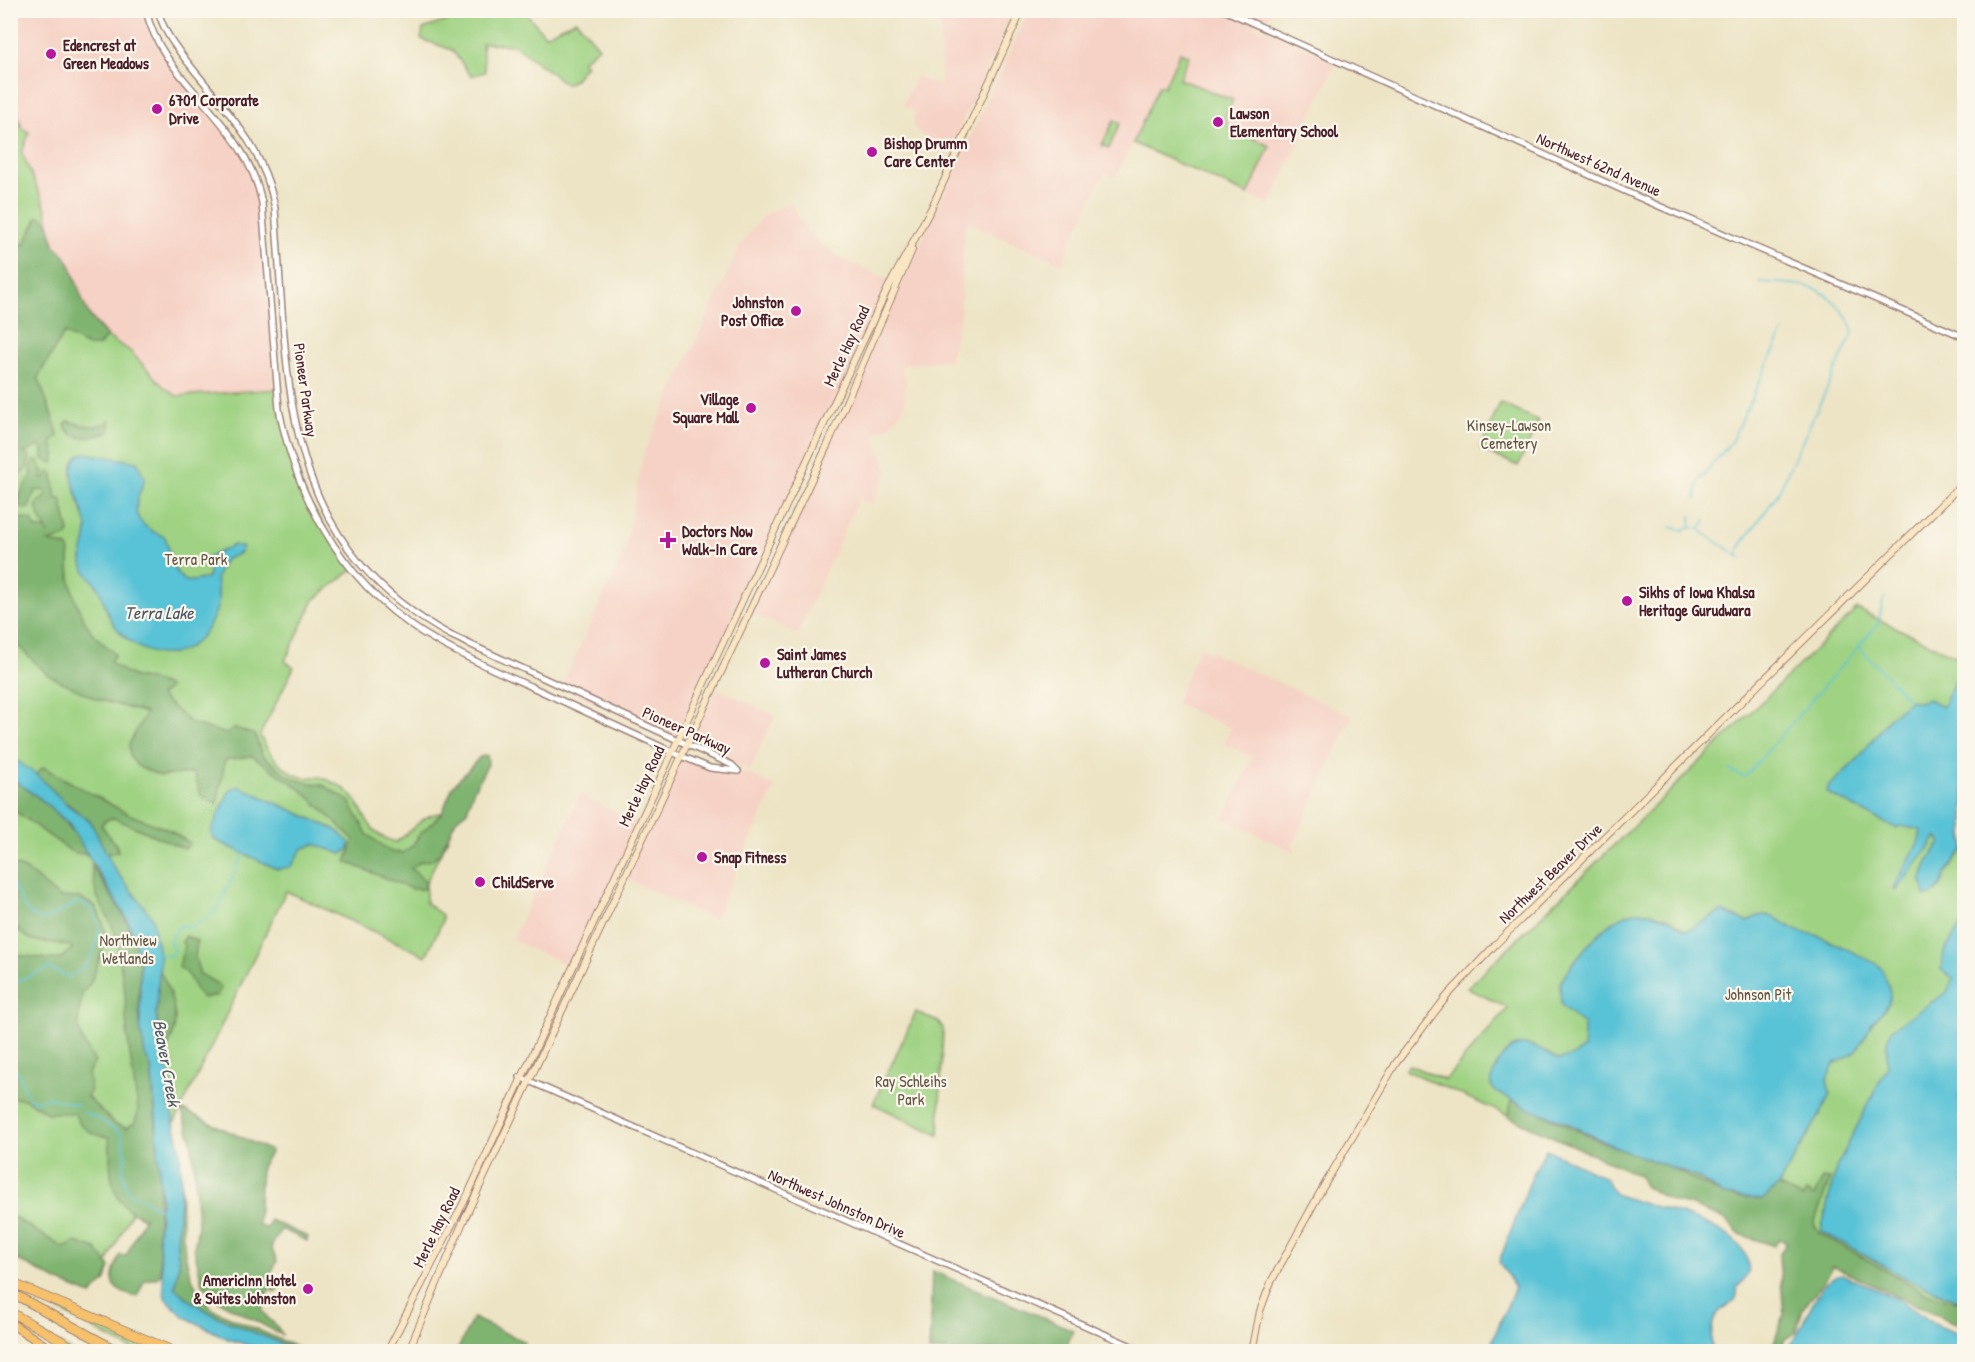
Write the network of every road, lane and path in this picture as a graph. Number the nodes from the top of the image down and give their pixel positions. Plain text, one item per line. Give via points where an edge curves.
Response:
1 (146, 10) edge
2 (158, 10) edge
3 (1022, 10) edge
4 (1224, 10) edge
5 (918, 232) junction
6 (1965, 337) edge
7 (1965, 482) edge
8 (676, 741) junction
9 (686, 746) junction
10 (672, 752) junction
11 (681, 756) junction
12 (520, 1077) junction
13 (531, 1082) junction
14 (10, 1282) edge
15 (10, 1292) edge
16 (10, 1312) edge
17 (10, 1323) edge
18 (55, 1352) edge
19 (82, 1352) edge
20 (120, 1352) edge
21 (176, 1352) edge
22 (387, 1352) edge
23 (408, 1352) edge
24 (1144, 1352) edge
25 (1252, 1352) edge

1 - 10 street, Pioneer Parkway via 165,53 236,139 256,176 262,203 284,434 305,496 338,552 382,601 436,641
2 - 8 street, Pioneer Parkway via 173,44 252,144 272,189 296,430 315,490 347,545 384,586 442,630
3 - 5 main road, Merle Hay Road
4 - 6 street, Northwest 62nd Avenue via 1638,197
5 - 8 main road, Merle Hay Road via 887,290
5 - 9 main road, Merle Hay Road via 837,424
7 - 25 main road, Northwest Beaver Drive via 1495,945 1426,1022 1383,1083 1272,1282 1260,1311
8 - 9 street, Pioneer Parkway
8 - 10 main road, Merle Hay Road
9 - 11 main road, Merle Hay Road
9 - 11 street, Pioneer Parkway via 738,771 710,768
10 - 11 street, Pioneer Parkway
10 - 12 main road, Merle Hay Road
11 - 13 main road, Merle Hay Road
12 - 13 street, Northwest Johnston Drive
12 - 22 main road, Merle Hay Road via 469,1192
13 - 23 main road, Merle Hay Road via 443,1266
13 - 24 street, Northwest Johnston Drive
14 - 21 highway
15 - 20 highway
16 - 19 highway
17 - 18 highway

